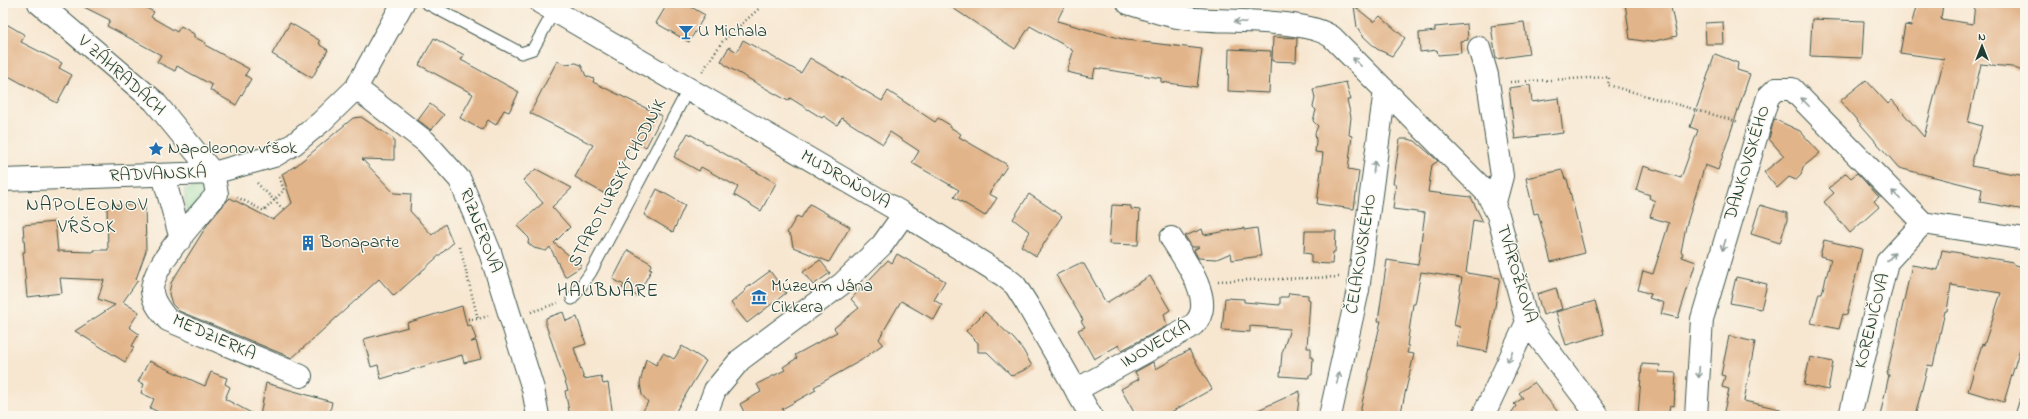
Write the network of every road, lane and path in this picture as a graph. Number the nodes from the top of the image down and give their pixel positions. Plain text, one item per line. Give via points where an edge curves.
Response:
1 (39, 3) edge
2 (403, 3) edge
3 (426, 3) edge
4 (765, 3) edge
5 (1128, 3) edge
6 (548, 7) edge
7 (1479, 48) dead end
8 (694, 82) junction
9 (1488, 83) junction
10 (356, 88) junction
11 (1385, 90) junction
12 (1759, 128) junction
13 (278, 171) dead end
14 (213, 173) junction
15 (164, 175) junction
16 (3, 180) edge
17 (257, 183) dead end
18 (231, 195) dead end
19 (274, 200) junction
20 (1494, 206) junction
21 (284, 210) dead end
22 (904, 214) junction
23 (1923, 223) junction
24 (1171, 238) dead end
25 (181, 239) junction
26 (2025, 239) edge
27 (460, 247) dead end
28 (1342, 277) dead end
29 (1198, 282) junction
30 (572, 299) joint
31 (502, 317) junction
32 (468, 319) dead end
33 (478, 319) junction
34 (1527, 322) junction
35 (301, 376) dead end
36 (1076, 390) junction
37 (2025, 402) edge
38 (538, 416) edge
39 (705, 416) edge
40 (1091, 416) edge
41 (1330, 416) edge
42 (1483, 416) edge
43 (1598, 416) edge
44 (1696, 416) edge
45 (1850, 416) edge
46 (2021, 416) edge

1 - 14 street, V ZÁHRADÁCH via 154,101
2 - 10 street, RADVANSKÁ
3 - 6 lane via 521,52 533,49
4 - 8 path via 722,42
11 -> 5 street, TVAROŽKOVA via 1332,37 1321,31 1295,26 1183,18
6 - 8 street, MUDROŇOVA
7 - 9 street, TVAROŽKOVA
8 - 22 street, MUDROŇOVA
8 - 30 lane, STAROTURSKÝ CHODNÍK via 591,272
9 - 12 path via 1609,77 1608,85
9 - 20 street, TVAROŽKOVA via 1502,176
10 - 14 street, RADVANSKÁ via 321,122 274,156
10 - 31 street, RIZNEROVA via 426,142 460,180 490,252
11 - 20 street, TVAROŽKOVA via 1482,186
41 -> 11 street, ČELAKOVSKÉHO via 1358,290
23 -> 12 street, DANKOVSKÉHO via 1792,89 1776,89 1768,98
12 -> 44 street, DANKOVSKÉHO via 1702,318
13 - 19 path via 284,190
14 - 15 street, RADVANSKÁ
14 - 25 street, MEDZIERKA via 217,194
15 - 16 street, RADVANSKÁ
15 - 25 street
17 - 19 path
18 - 19 path via 264,211
19 - 21 path
20 - 34 street, TVAROŽKOVA
22 - 36 street, MUDROŇOVA via 1000,273 1015,286
22 - 39 street via 882,245 843,284 740,360 715,390
23 - 26 street
45 -> 23 street, KORENIČOVA via 1887,262
24 - 29 street, INOVECKÁ
25 - 35 street, MEDZIERKA via 160,264 154,279 152,292 158,308 168,320
27 - 33 path
28 - 29 path
29 - 36 street, INOVECKÁ via 1201,309 1193,325
30 - 31 path
31 - 33 path
31 - 38 street, RIZNEROVA via 533,389
32 - 33 path
34 -> 42 street
34 - 43 street, TVAROŽKOVA
36 - 40 street, MUDROŇOVA
37 - 46 lane

